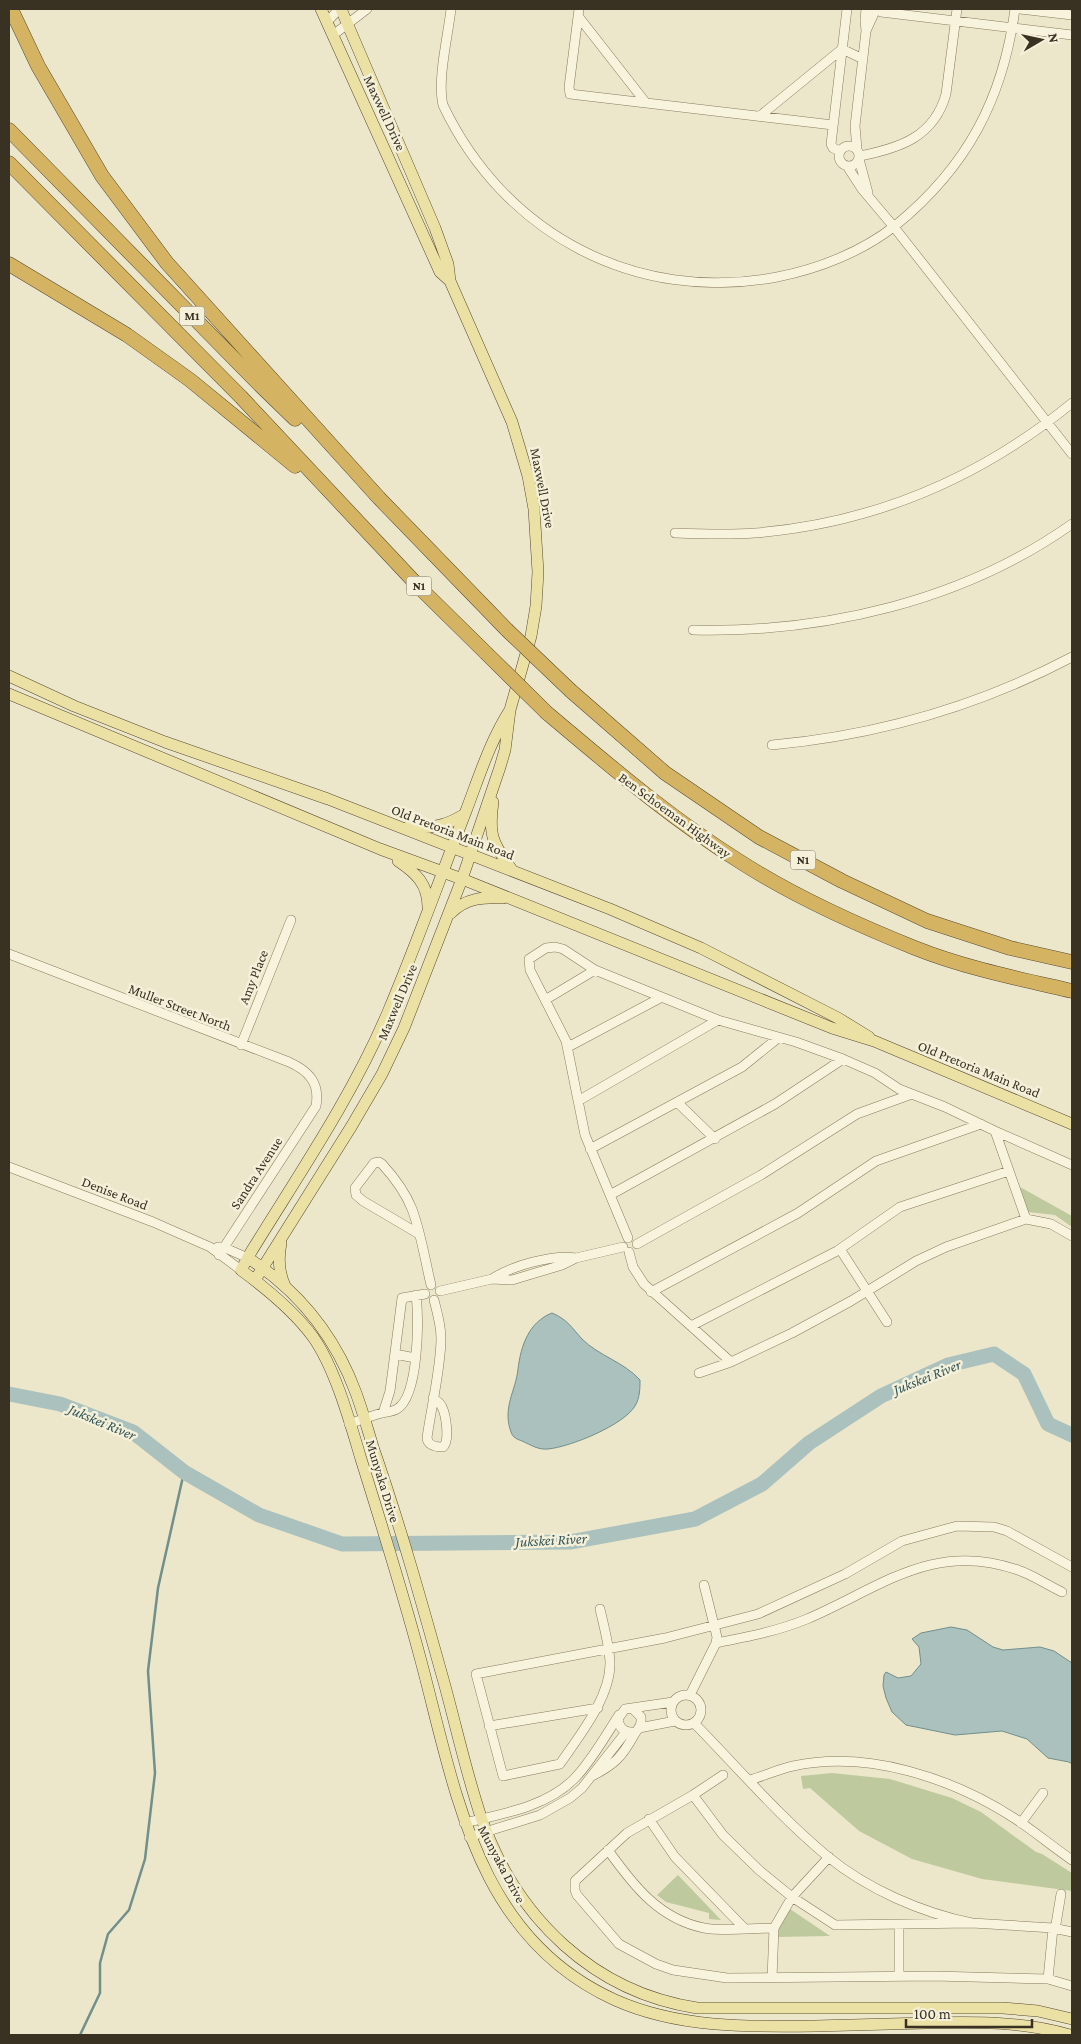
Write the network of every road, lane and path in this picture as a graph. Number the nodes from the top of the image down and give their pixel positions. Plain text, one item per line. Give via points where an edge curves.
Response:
1 (10, 9) edge
2 (321, 9) edge
3 (340, 9) edge
4 (367, 9) edge
5 (451, 9) edge
6 (847, 9) edge
7 (866, 9) edge
8 (877, 9) edge
9 (957, 9) edge
10 (1015, 9) edge
11 (1020, 9) edge
12 (578, 12) edge
13 (1072, 15) edge
14 (956, 21) junction
15 (327, 22) junction
16 (348, 24) junction
17 (1013, 27) junction
18 (866, 30) junction
19 (1072, 34) edge
20 (333, 35) junction
21 (842, 50) junction
22 (863, 59) junction
23 (646, 103) junction
24 (760, 116) junction
25 (834, 125) junction
26 (855, 126) junction
27 (9, 130) edge
28 (843, 148) junction
29 (859, 155) junction
30 (9, 163) edge
31 (847, 166) junction
32 (869, 195) junction
33 (894, 227) junction
34 (9, 264) edge
35 (9, 271) edge
36 (450, 281) junction
37 (48, 287) junction
38 (1072, 403) edge
39 (1048, 422) junction
40 (1072, 454) edge
41 (379, 498) junction
42 (354, 517) junction
43 (1072, 524) edge
44 (675, 533) dead end
45 (693, 630) dead end
46 (1072, 657) edge
47 (9, 676) edge
48 (9, 694) edge
49 (510, 710) junction
50 (772, 745) dead end
51 (498, 773) junction
52 (465, 814) junction
53 (398, 826) junction
54 (451, 847) junction
55 (380, 849) junction
56 (469, 854) junction
57 (512, 871) junction
58 (443, 873) junction
59 (462, 878) junction
60 (510, 898) junction
61 (428, 914) junction
62 (448, 915) junction
63 (291, 920) dead end
64 (9, 954) edge
65 (1072, 962) edge
66 (594, 970) junction
67 (1072, 991) edge
68 (662, 996) junction
69 (545, 1000) junction
70 (718, 1020) junction
71 (778, 1038) junction
72 (874, 1041) junction
73 (241, 1045) junction
74 (568, 1047) junction
75 (843, 1059) junction
76 (912, 1094) junction
77 (578, 1101) junction
78 (677, 1102) junction
79 (316, 1106) joint
80 (981, 1124) junction
81 (1072, 1124) edge
82 (995, 1131) junction
83 (714, 1139) junction
84 (590, 1149) junction
85 (1072, 1165) edge
86 (9, 1167) edge
87 (1009, 1171) junction
88 (610, 1196) junction
89 (1026, 1219) junction
90 (419, 1234) junction
91 (282, 1236) junction
92 (1072, 1236) edge
93 (628, 1238) junction
94 (637, 1244) junction
95 (840, 1249) junction
96 (626, 1250) junction
97 (221, 1251) junction
98 (248, 1258) junction
99 (576, 1258) junction
100 (263, 1268) junction
101 (242, 1270) junction
102 (492, 1279) junction
103 (255, 1280) junction
104 (431, 1285) junction
105 (286, 1287) junction
106 (440, 1291) junction
107 (867, 1291) junction
108 (651, 1292) junction
109 (420, 1295) junction
110 (434, 1300) junction
111 (887, 1322) dead end
112 (690, 1326) junction
113 (395, 1354) junction
114 (415, 1358) junction
115 (731, 1362) junction
116 (699, 1374) dead end
117 (433, 1398) junction
118 (382, 1413) junction
119 (364, 1419) junction
120 (349, 1424) junction
121 (1072, 1567) edge
122 (704, 1585) dead end
123 (1062, 1592) dead end
124 (600, 1609) dead end
125 (716, 1624) junction
126 (716, 1643) junction
127 (608, 1649) junction
128 (690, 1695) junction
129 (673, 1702) junction
130 (598, 1708) junction
131 (633, 1709) junction
132 (619, 1715) junction
133 (675, 1721) junction
134 (695, 1724) junction
135 (489, 1726) junction
136 (638, 1729) junction
137 (626, 1732) junction
138 (723, 1775) dead end
139 (590, 1778) junction
140 (750, 1780) junction
141 (1044, 1793) dead end
142 (693, 1795) junction
143 (482, 1819) junction
144 (649, 1819) junction
145 (464, 1823) junction
146 (1021, 1823) junction
147 (487, 1832) junction
148 (469, 1837) junction
149 (608, 1850) junction
150 (829, 1858) junction
151 (1072, 1860) edge
152 (1061, 1894) dead end
153 (792, 1897) junction
154 (972, 1923) junction
155 (899, 1925) junction
156 (744, 1928) junction
157 (774, 1928) junction
158 (1053, 1928) junction
159 (1072, 1932) edge
160 (899, 1976) junction
161 (772, 1978) junction
162 (1048, 1979) junction
163 (1072, 1986) edge
164 (1072, 2020) edge
165 (1070, 2035) edge

1 - 41 highway via 38,66 102,176 161,255
2 - 15 main road, Maxwell Drive
3 - 15 street
3 - 16 main road, Maxwell Drive
4 - 16 street
5 - 33 street via 441,88 443,105 451,122 466,147 512,202 546,230 588,254 654,277 702,283 743,282 821,266
6 - 21 street
7 - 8 street
7 - 18 street
8 - 14 street
8 - 18 street
9 - 14 street
10 - 17 street
11 - 13 street
12 - 23 street
12 - 23 street via 570,94
14 - 17 street
14 - 29 street via 946,94 937,116 908,142 886,151
15 - 20 main road, Maxwell Drive
16 - 20 street
16 - 36 main road, Maxwell Drive via 435,228 448,264
17 - 19 street
17 - 33 street via 1002,76 975,135 934,190
18 - 22 street
20 - 36 main road, Maxwell Drive via 440,272
21 - 22 street
21 - 24 street
21 - 25 street
22 - 26 street
23 - 24 street
24 - 25 street
25 - 28 street via 831,144 833,148
26 - 28 street
26 - 29 street
27 - 41 highway, M1 via 260,385
28 - 29 street
28 - 31 street via 839,159
29 - 31 street via 854,165
29 - 32 street
30 - 42 highway, M1 via 242,397
31 - 32 street
32 - 33 street
33 - 39 street
34 - 37 highway
35 - 37 highway
36 - 49 main road, Maxwell Drive via 512,422 534,509 538,572 536,606 524,666
37 - 42 highway via 127,335 190,380
38 - 39 street
39 - 40 street
39 - 44 street via 959,478 872,512 782,530
41 - 65 highway, Ben Schoeman Highway / N1, bridge via 571,691 665,773 758,837 926,921 1010,948
42 - 67 highway, Ben Schoeman Highway / N1, bridge via 422,590 547,713 620,775 740,862 790,890 916,948 1002,975
43 - 45 street via 984,573 890,607 799,625 727,631
46 - 50 street via 996,694 943,712 863,732
47 - 53 main road, Old Pretoria Main Road via 165,742
48 - 55 main road, Old Pretoria Main Road
49 - 51 main road, Maxwell Drive via 505,750
49 - 52 main road, Maxwell Drive via 493,741
51 - 56 main road, Maxwell Drive
51 - 57 main road via 490,830
52 - 53 main road via 437,827
52 - 54 main road, Maxwell Drive
53 - 54 main road, Old Pretoria Main Road
54 - 56 main road, Old Pretoria Main Road
54 - 58 main road, Maxwell Drive
55 - 58 main road, Old Pretoria Main Road
55 - 61 main road via 417,875 426,893
56 - 57 main road, Old Pretoria Main Road
56 - 59 main road, Maxwell Drive
57 - 72 main road, Old Pretoria Main Road via 701,948 838,1018
58 - 59 main road, Old Pretoria Main Road
58 - 61 main road, Maxwell Drive
59 - 60 main road, Old Pretoria Main Road
59 - 62 main road, Maxwell Drive
60 - 62 main road via 486,897 466,901
60 - 72 main road, Old Pretoria Main Road via 832,1028
61 - 98 main road, Maxwell Drive via 361,1071
62 - 91 main road, Maxwell Drive via 404,1028 382,1074
63 - 73 street, Amy Place
64 - 73 street, Muller Street North
66 - 68 street
66 - 69 street
66 - 69 street via 571,953 555,947 531,956 530,970
68 - 70 street
68 - 74 street
69 - 74 street
70 - 71 street
70 - 77 street
71 - 75 street
71 - 78 street via 742,1067
72 - 81 main road, Old Pretoria Main Road
73 - 79 street, Muller Street North via 302,1068 317,1088
74 - 77 street
75 - 76 street
75 - 83 street
76 - 80 street
76 - 94 street via 851,1117 761,1175
77 - 84 street
78 - 83 street
78 - 84 street
79 - 97 street, Sandra Avenue
80 - 82 street
80 - 108 street via 876,1161 798,1213
82 - 85 street
82 - 87 street
83 - 88 street
84 - 88 street
86 - 97 street, Denise Road
87 - 89 street
87 - 95 street via 900,1207
88 - 93 street
89 - 92 street via 1051,1224
89 - 107 street via 946,1247 910,1264
90 - 90 street via 356,1196 355,1188 374,1163 382,1164 409,1202
90 - 104 street
91 - 100 main road, Maxwell Drive
91 - 105 main road via 279,1262
93 - 94 street
93 - 96 street via 624,1242
94 - 96 street via 636,1249
95 - 107 street
95 - 112 street
96 - 99 street
96 - 108 street via 638,1277
97 - 98 street, Denise Road
97 - 101 street
98 - 100 main road, Munyaka Drive
98 - 101 main road, Maxwell Drive
99 - 102 street via 517,1278
99 - 102 street via 553,1258 503,1271
100 - 103 main road, Maxwell Drive
100 - 105 main road, Munyaka Drive
101 - 103 main road, Munyaka Drive
102 - 106 street
103 - 120 main road, Munyaka Drive via 313,1337 333,1378
104 - 106 street
104 - 109 street
105 - 119 main road, Munyaka Drive via 330,1337 356,1393
106 - 110 street
107 - 111 street
107 - 115 street via 792,1333
108 - 112 street
109 - 110 street
109 - 113 street via 402,1298
109 - 114 street
110 - 117 street via 441,1336
112 - 115 street
113 - 114 street
113 - 118 street via 390,1391
114 - 118 street via 404,1404 396,1410
115 - 116 street
117 - 117 street via 427,1440 432,1446 443,1447 446,1441 444,1414 440,1403
118 - 119 street
119 - 120 street
119 - 143 main road, Munyaka Drive
120 - 145 main road, Munyaka Drive via 405,1601
121 - 125 street via 1007,1531 957,1526 902,1541 844,1574 758,1614
122 - 125 street
123 - 126 street via 1018,1570 995,1564 970,1560 938,1562 904,1572 786,1627
124 - 127 street
125 - 126 street
125 - 127 street
126 - 128 street
127 - 130 street via 610,1665
127 - 135 street via 476,1674
128 - 129 street via 680,1696
128 - 134 street via 698,1700 702,1710
129 - 131 street
129 - 133 street via 671,1712
130 - 135 street
130 - 135 street via 560,1764 503,1776
131 - 132 street
131 - 136 street via 642,1717
132 - 137 street via 620,1727
132 - 143 street via 574,1779 544,1800
133 - 134 street via 685,1726
133 - 136 street
134 - 140 street
136 - 137 street
136 - 139 street via 622,1756
137 - 139 street
138 - 142 street
139 - 147 street via 582,1788 540,1815
140 - 146 street via 806,1764 837,1761 868,1764 916,1773 955,1785
140 - 150 street via 786,1820
141 - 146 street
142 - 144 street
142 - 153 street via 723,1835
143 - 145 street
143 - 147 main road, Munyaka Drive
144 - 149 street
144 - 156 street via 675,1857
145 - 148 main road, Munyaka Drive
146 - 151 street
147 - 148 street
147 - 164 main road, Munyaka Drive via 505,1871 538,1920 580,1960 603,1975 654,1999 698,2008 1003,2008 1038,2011
148 - 165 main road, Munyaka Drive via 503,1903 544,1953 587,1986 653,2014 726,2026 951,2022 1013,2024
149 - 156 street via 646,1898 666,1913 705,1928
149 - 161 street via 577,1877 574,1886 618,1944 673,1970 727,1978
150 - 153 street
150 - 154 street via 898,1898
152 - 158 street
153 - 155 street via 835,1925
153 - 157 street
154 - 155 street
154 - 158 street
155 - 160 street
156 - 157 street
157 - 161 street
158 - 159 street
158 - 162 street
160 - 161 street
160 - 162 street
162 - 163 street

